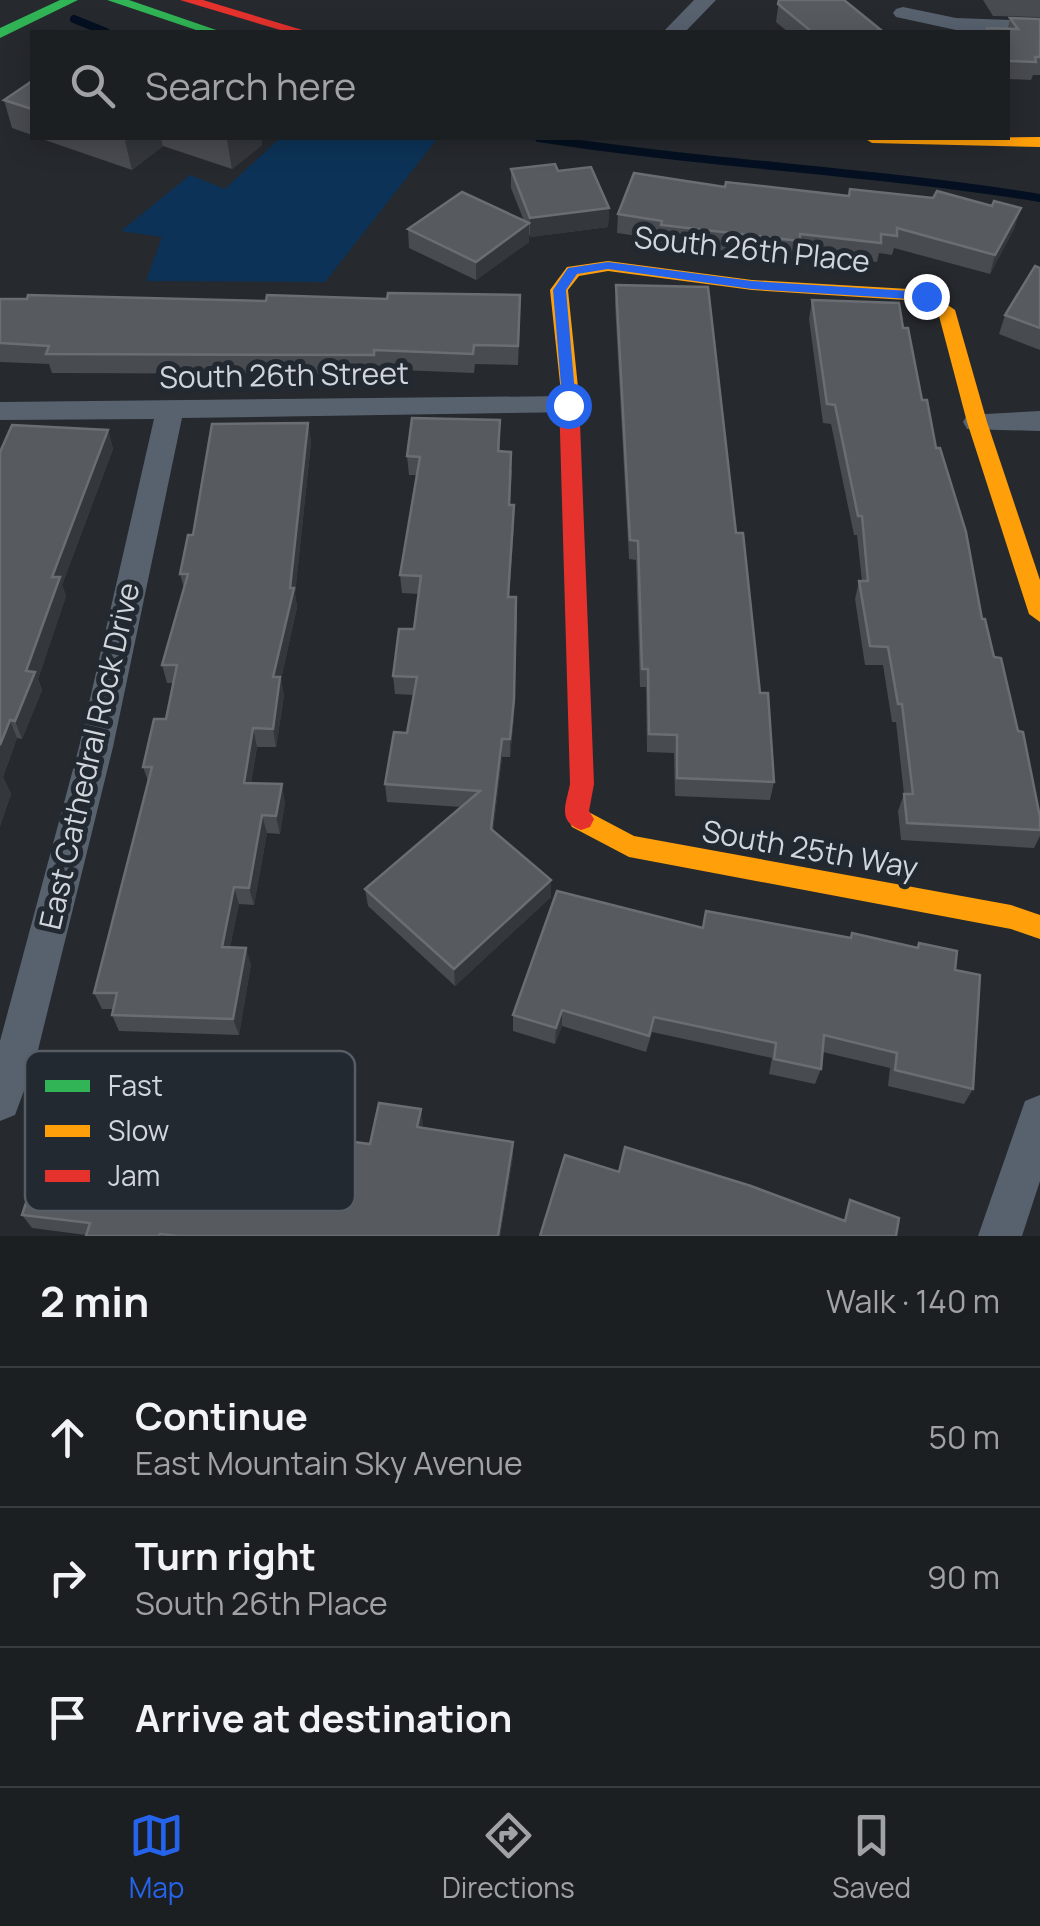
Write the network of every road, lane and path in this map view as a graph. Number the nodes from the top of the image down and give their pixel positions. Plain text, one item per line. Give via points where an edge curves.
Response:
1 (71, 0) edge
2 (114, 0) edge
3 (187, 0) edge
4 (706, 0) edge
5 (903, 13) dead end
6 (1040, 27) edge
7 (209, 30) edge
8 (295, 30) edge
9 (675, 30) edge
10 (0, 34) edge
11 (894, 140) edge
12 (962, 140) edge
13 (1040, 142) edge
14 (1040, 166) edge
15 (568, 405) junction
16 (170, 409) junction
17 (0, 411) edge
18 (1040, 421) edge
19 (977, 422) junction
20 (1040, 614) edge
21 (1040, 927) edge
22 (0, 1100) edge
23 (1040, 1116) edge
24 (1000, 1236) edge

1 - 10 street
2 - 7 street
3 - 8 street
4 - 9 street
5 - 6 street via 956,24
11 - 14 street
12 - 13 street
15 - 16 street, South 26th Street
15 - 19 street, South 26th Place via 560,290 573,270 608,266 752,285 926,296 948,314
15 - 21 street, South 25th Way via 582,784 576,816 628,846
16 - 17 street, South 26th Street
16 - 22 street, East Cathedral Rock Drive via 96,748
18 - 19 street
19 - 20 street
23 - 24 street

